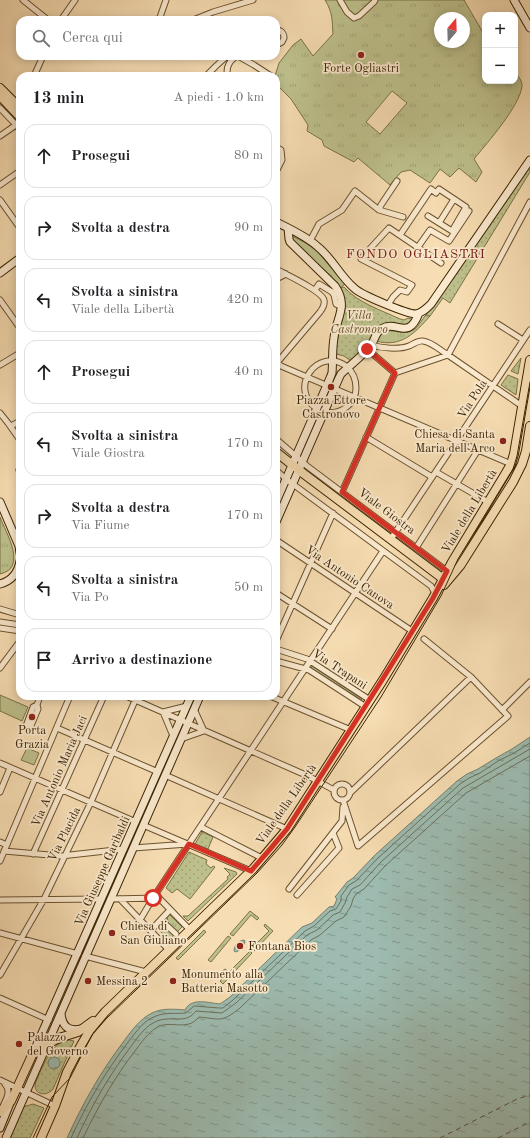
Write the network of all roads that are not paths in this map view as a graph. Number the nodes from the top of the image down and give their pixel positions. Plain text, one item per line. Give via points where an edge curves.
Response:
1 (23, 0) edge
2 (75, 0) edge
3 (166, 0) edge
4 (253, 0) edge
5 (340, 0) edge
6 (375, 0) edge
7 (514, 0) edge
8 (43, 16) edge
9 (64, 16) edge
10 (160, 16) edge
11 (203, 16) edge
12 (530, 28) edge
13 (280, 31) edge
14 (280, 43) edge
15 (41, 60) edge
16 (223, 60) edge
17 (228, 60) edge
18 (231, 60) edge
19 (246, 60) edge
20 (229, 63) junction
21 (36, 72) edge
22 (210, 72) edge
23 (226, 72) edge
24 (265, 72) edge
25 (0, 88) edge
26 (0, 96) edge
27 (16, 103) edge
28 (0, 108) edge
29 (16, 120) edge
30 (16, 121) edge
31 (16, 126) edge
32 (0, 136) edge
33 (280, 149) edge
34 (530, 160) edge
35 (280, 164) edge
36 (16, 174) edge
37 (397, 181) dead end
38 (0, 186) edge
39 (454, 199) junction
40 (0, 200) edge
41 (530, 202) edge
42 (379, 210) junction
43 (469, 211) dead end
44 (428, 216) dead end
45 (403, 217) dead end
46 (16, 222) edge
47 (438, 223) junction
48 (280, 224) edge
49 (288, 228) junction
50 (400, 235) junction
51 (310, 241) junction
52 (418, 247) junction
53 (16, 261) edge
54 (441, 263) dead end
55 (280, 271) edge
56 (0, 273) edge
57 (286, 274) junction
58 (280, 277) edge
59 (315, 290) junction
60 (0, 300) edge
61 (388, 305) junction
62 (342, 307) junction
63 (420, 313) junction
64 (16, 322) edge
65 (498, 324) dead end
66 (530, 330) edge
67 (523, 340) junction
68 (369, 347) junction
69 (16, 355) edge
70 (448, 356) junction
71 (280, 358) edge
72 (333, 359) junction
73 (530, 360) edge
74 (0, 365) edge
75 (280, 365) edge
76 (349, 366) junction
77 (395, 373) junction
78 (305, 376) junction
79 (492, 386) junction
80 (331, 387) junction
81 (356, 398) junction
82 (522, 406) junction
83 (379, 408) junction
84 (317, 409) junction
85 (324, 412) junction
86 (0, 413) edge
87 (16, 423) edge
88 (11, 426) junction
89 (530, 426) edge
90 (16, 434) edge
91 (366, 437) junction
92 (456, 441) junction
93 (280, 442) edge
94 (478, 450) junction
95 (280, 456) edge
96 (296, 456) junction
97 (280, 461) edge
98 (302, 462) junction
99 (511, 464) junction
100 (294, 470) junction
101 (436, 472) junction
102 (280, 474) edge
103 (432, 477) junction
104 (286, 479) junction
105 (293, 483) junction
106 (457, 484) junction
107 (342, 492) junction
108 (280, 493) edge
109 (0, 502) edge
110 (488, 502) junction
111 (280, 513) edge
112 (333, 513) junction
113 (393, 536) junction
114 (16, 539) edge
115 (280, 543) edge
116 (416, 548) junction
117 (383, 551) junction
118 (311, 563) junction
119 (16, 572) edge
120 (0, 584) edge
121 (440, 585) junction
122 (355, 593) junction
123 (280, 596) edge
124 (292, 604) junction
125 (0, 609) edge
126 (16, 614) edge
127 (0, 621) edge
128 (16, 623) edge
129 (1, 629) edge
130 (332, 629) junction
131 (16, 631) edge
132 (280, 631) edge
133 (412, 631) junction
134 (424, 639) dead end
135 (16, 646) edge
136 (280, 650) edge
137 (280, 661) edge
138 (310, 661) junction
139 (0, 668) edge
140 (305, 668) junction
141 (471, 677) junction
142 (530, 682) edge
143 (39, 700) edge
144 (68, 700) edge
145 (102, 700) edge
146 (135, 700) edge
147 (140, 700) edge
148 (189, 700) edge
149 (198, 700) edge
150 (279, 700) edge
151 (283, 702) junction
152 (368, 703) junction
153 (37, 705) dead end
154 (187, 706) junction
155 (194, 709) junction
156 (502, 710) junction
157 (163, 712) junction
158 (180, 720) junction
159 (188, 723) junction
160 (57, 728) junction
161 (351, 730) junction
162 (204, 731) junction
163 (173, 736) junction
164 (84, 740) junction
165 (180, 740) junction
166 (251, 751) junction
167 (113, 752) junction
168 (0, 763) edge
169 (10, 768) junction
170 (161, 774) junction
171 (35, 778) junction
172 (318, 781) junction
173 (62, 790) junction
174 (334, 790) junction
175 (0, 792) edge
176 (350, 793) junction
177 (219, 799) junction
178 (343, 800) junction
179 (91, 802) junction
180 (139, 823) junction
181 (201, 827) junction
182 (287, 829) junction
183 (333, 833) junction
184 (0, 842) edge
185 (189, 844) junction
186 (7, 845) junction
187 (132, 848) junction
188 (124, 849) junction
189 (4, 851) junction
190 (32, 854) junction
191 (65, 855) junction
192 (262, 858) junction
193 (0, 861) edge
194 (251, 871) junction
195 (289, 889) dead end
196 (297, 895) dead end
197 (153, 898) junction
198 (44, 899) junction
199 (102, 899) junction
200 (110, 899) junction
201 (120, 899) junction
202 (0, 900) edge
203 (168, 912) dead end
204 (140, 920) junction
205 (161, 920) junction
206 (154, 927) dead end
207 (190, 930) junction
208 (0, 933) edge
209 (176, 934) dead end
210 (21, 939) junction
211 (169, 950) junction
212 (81, 955) junction
213 (146, 972) junction
214 (0, 975) edge
215 (0, 998) edge
216 (60, 1012) junction
217 (105, 1012) junction
218 (50, 1017) junction
219 (85, 1028) junction
220 (47, 1044) junction
221 (34, 1051) junction
222 (1, 1081) edge
223 (17, 1089) junction
224 (26, 1093) junction
225 (11, 1101) junction
226 (55, 1106) junction
227 (1, 1111) edge
228 (0, 1128) edge
229 (6, 1138) edge
230 (42, 1138) edge

1 - 8 street
2 - 9 street
3 - 10 street
4 - 11 street
5 - 6 street via 354,18
7 - 12 main road
13 - 14 street via 284,38
15 - 21 street
16 - 22 street
17 - 20 street
18 - 20 street
19 - 24 street
20 - 23 street
25 - 27 main road
26 - 29 main road
28 - 30 street
31 - 32 street
33 - 35 street
34 - 63 main road via 430,304
36 - 38 street
37 - 42 street
39 - 47 street
39 - 47 street via 466,207 452,231
39 - 50 street via 439,188 436,193 431,189
40 - 46 street
41 - 70 street
42 - 45 street
42 - 51 street via 355,191 342,210 319,224
43 - 52 street via 449,242 430,230
44 - 47 street
48 - 49 main road
49 - 51 main road
49 - 62 main road via 290,242 331,282 341,298
50 - 52 street
50 - 61 street via 389,228 362,259 412,285 407,292 400,290
51 - 61 main road via 325,253 355,289
52 - 54 street
53 - 56 main road
55 - 57 street
57 - 58 street
57 - 59 street
59 - 62 street via 319,284 329,290 334,295 336,304
59 - 71 street via 322,295 325,303
60 - 64 street
61 - 63 main road via 406,312
62 - 72 main road via 334,335
63 - 68 main road via 414,324 408,328 387,327 381,330
65 - 67 street
66 - 67 street, Via Pola
67 - 79 street, Via Pola
68 - 70 street via 402,347 423,341
68 - 76 main road
68 - 77 street
69 - 74 street
70 - 77 street
70 - 79 street
72 - 76 street
72 - 78 street via 319,364
72 - 80 main road
73 - 82 main road, Viale della Libertà
75 - 78 street
76 - 80 main road
76 - 81 street via 356,381
77 - 83 street
78 - 80 street
78 - 84 street via 306,395
79 - 82 street
79 - 92 street, Via Pola
80 - 81 street
80 - 84 main road
80 - 85 main road
81 - 83 street
81 - 85 street via 342,410 334,413
82 - 99 main road, Viale della Libertà
83 - 91 street
83 - 92 street
84 - 96 main road
85 - 98 main road
86 - 88 street
87 - 88 street
88 - 90 street
89 - 121 main road, Viale della Libertà via 522,464 513,482 460,566
91 - 103 street
91 - 107 street
92 - 94 street
92 - 101 street, Via Pola
93 - 96 street, Viale Giostra
94 - 99 street
94 - 106 street
95 - 100 main road, Viale Giostra
96 - 98 street, Viale Giostra
96 - 100 main road
97 - 100 main road, Viale Giostra
98 - 100 main road
98 - 107 street, Viale Giostra
99 - 110 main road, Viale della Libertà
100 - 104 main road
100 - 105 main road
100 - 113 main road, Viale Giostra
100 - 121 main road, Viale Giostra
101 - 103 street, Via Pola
101 - 106 street
102 - 104 street
103 - 113 street, Via Pola
104 - 105 street
104 - 108 main road
105 - 111 main road
105 - 112 street
106 - 110 street
106 - 116 street
107 - 113 street, Viale Giostra
109 - 114 main road
110 - 121 main road, Viale della Libertà
112 - 117 street
112 - 118 street
113 - 116 street, Viale Giostra
113 - 121 main road, Viale Giostra
115 - 118 street, Via Antonio Canova
116 - 121 street, Viale Giostra
117 - 121 street
117 - 122 street
118 - 122 street, Via Antonio Canova
118 - 124 street
119 - 120 main road via 13,577
121 - 133 main road, Viale della Libertà
122 - 130 street
122 - 133 street, Via Antonio Canova
123 - 124 street
124 - 130 street
124 - 132 street
125 - 126 street
127 - 128 street
129 - 131 street
130 - 138 street
133 - 152 main road, Viale della Libertà
134 - 141 street
135 - 139 street
136 - 138 street, Via Trapani
137 - 140 street, Via Trapani
138 - 140 street
138 - 152 street, Via Trapani
140 - 151 street
140 - 152 street, Via Trapani
141 - 156 street
141 - 176 street
142 - 156 street
143 - 153 street
144 - 160 street
145 - 164 street, Via Antonio Maria Jaci
146 - 167 street, Via Placida
147 - 157 street
148 - 154 main road
149 - 155 main road
150 - 151 street
151 - 161 street
151 - 166 street
152 - 161 main road, Viale della Libertà
154 - 157 street
154 - 158 main road, Via Giuseppe Garibaldi
155 - 159 main road, Via Giuseppe Garibaldi
155 - 162 street
156 - 178 street via 508,716 358,846
157 - 158 street
157 - 163 street
158 - 159 street
158 - 163 main road, Via Giuseppe Garibaldi
159 - 162 street
159 - 165 main road, Via Giuseppe Garibaldi
160 - 164 street
160 - 171 street
161 - 172 main road, Viale della Libertà
162 - 165 street
162 - 166 street
163 - 170 main road, Via Giuseppe Garibaldi
164 - 167 street
164 - 173 street, Via Antonio Maria Jaci
165 - 170 main road, Via Giuseppe Garibaldi
166 - 172 street
166 - 177 street
167 - 170 street
167 - 179 street, Via Placida
168 - 169 street
169 - 171 street
169 - 175 street
170 - 177 street
170 - 180 main road, Via Giuseppe Garibaldi
171 - 173 street
171 - 186 street
172 - 174 street
172 - 182 main road, Viale della Libertà
173 - 179 street
173 - 190 street, Via Antonio Maria Jaci
174 - 176 street via 339,784 344,784
174 - 178 street via 336,797
176 - 178 street
177 - 181 street
177 - 182 street
178 - 183 street via 342,821
179 - 180 street
179 - 191 street, Via Placida
180 - 185 street
180 - 187 main road, Via Giuseppe Garibaldi
180 - 188 main road, Via Giuseppe Garibaldi
181 - 185 street
181 - 192 street
182 - 192 main road, Viale della Libertà
183 - 195 street
183 - 196 street via 339,848
184 - 186 street
185 - 187 street
185 - 194 street
185 - 197 street
186 - 189 street
187 - 200 main road, Via Giuseppe Garibaldi
188 - 191 street
188 - 199 main road, Via Giuseppe Garibaldi
189 - 190 street
189 - 193 street
190 - 191 street
191 - 198 street, Via Placida
192 - 194 main road, Viale della Libertà
194 - 207 main road, Viale della Libertà
197 - 201 street
197 - 204 street
197 - 207 street via 159,898
198 - 199 street
198 - 202 street
198 - 210 street, Via Placida
199 - 212 main road, Via Giuseppe Garibaldi
200 - 201 street
200 - 212 main road, Via Giuseppe Garibaldi
201 - 204 street
203 - 205 street
204 - 211 street
205 - 206 street
205 - 209 street
207 - 211 main road, Viale della Libertà
208 - 210 street
210 - 212 street
210 - 214 street, Via Placida
211 - 213 main road, Viale della Libertà
212 - 213 street
212 - 216 main road, Via Giuseppe Garibaldi
212 - 218 main road, Via Giuseppe Garibaldi
213 - 217 main road, Viale della Libertà
215 - 218 street via 40,1016
216 - 219 main road via 61,1021 65,1026 78,1030
216 - 220 main road, Via Giuseppe Garibaldi
217 - 219 main road
217 - 226 main road via 80,1047
218 - 221 main road, Via Giuseppe Garibaldi
219 - 220 main road
220 - 221 main road
220 - 224 main road, Via Giuseppe Garibaldi
221 - 223 main road
222 - 223 street
222 - 227 street via 9,1090
223 - 224 street
223 - 225 main road
224 - 226 street
224 - 229 main road, Via Giuseppe Garibaldi
225 - 227 main road
225 - 228 main road
226 - 230 main road

